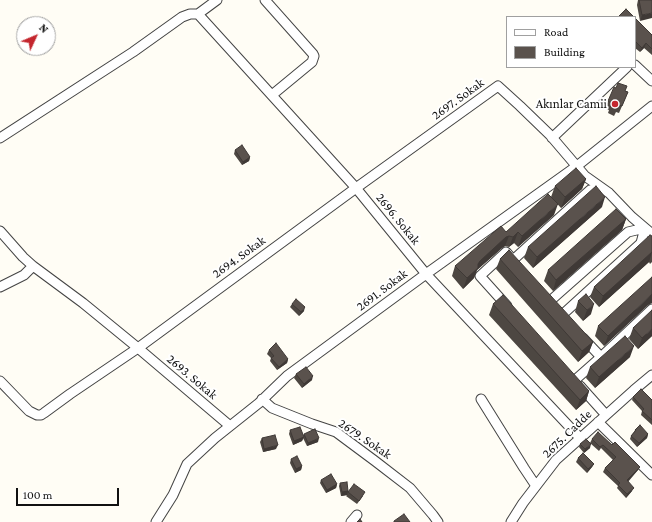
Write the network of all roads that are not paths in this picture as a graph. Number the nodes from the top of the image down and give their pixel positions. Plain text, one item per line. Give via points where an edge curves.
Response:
1 (217, 0) edge
2 (265, 0) edge
3 (198, 14) junction
4 (636, 66) edge
5 (626, 68) edge
6 (652, 82) edge
7 (272, 95) junction
8 (652, 106) edge
9 (0, 138) edge
10 (552, 138) junction
11 (578, 166) junction
12 (356, 188) junction
13 (590, 190) edge
14 (0, 231) edge
15 (648, 231) edge
16 (33, 266) junction
17 (426, 274) junction
18 (0, 287) edge
19 (652, 309) edge
20 (512, 311) edge
21 (577, 331) edge
22 (138, 348) junction
23 (601, 357) junction
24 (0, 381) edge
25 (650, 381) edge
26 (481, 399) dead end
27 (262, 400) junction
28 (606, 415) junction
29 (598, 422) junction
30 (230, 426) junction
31 (580, 438) junction
32 (652, 475) edge
33 (536, 486) junction
34 (357, 515) dead end
35 (156, 522) edge
36 (351, 522) edge
37 (438, 522) edge
38 (511, 522) edge

1 - 3 street
2 - 7 street via 314,56 312,62
3 - 7 street, 2696. Sokak
3 - 9 street via 182,17 133,52
4 - 6 street
5 - 10 street
7 - 12 street, 2696. Sokak
8 - 11 street, 2691. Sokak
10 - 11 street, 2697. Sokak
10 - 12 street, 2697. Sokak via 498,86
11 - 15 street, 2697. Sokak
11 - 17 street, 2691. Sokak
12 - 17 street, 2696. Sokak
12 - 22 street, 2694. Sokak
13 - 20 street via 516,263 506,252 480,276
14 - 16 street, 2693. Sokak
15 - 15 street via 641,243 556,308 628,232
16 - 18 street via 24,275
16 - 22 street, 2693. Sokak
17 - 27 street, 2691. Sokak via 287,376
17 - 31 street, 2696. Sokak
19 - 23 street
21 - 23 street
22 - 24 street, 2694. Sokak via 41,415 29,411
22 - 30 street, 2693. Sokak
23 - 28 street via 572,378
25 - 28 street, 2675. Cadde
26 - 33 street
27 - 30 street, 2691. Sokak
27 - 37 street, 2679. Sokak via 272,408 336,432 410,488
28 - 29 street, 2675. Cadde
29 - 31 street, 2675. Cadde
29 - 32 street
30 - 35 street, 2691. Sokak via 187,464 173,495
31 - 33 street, 2675. Cadde via 556,460
33 - 38 street, 2675. Cadde
34 - 36 street

